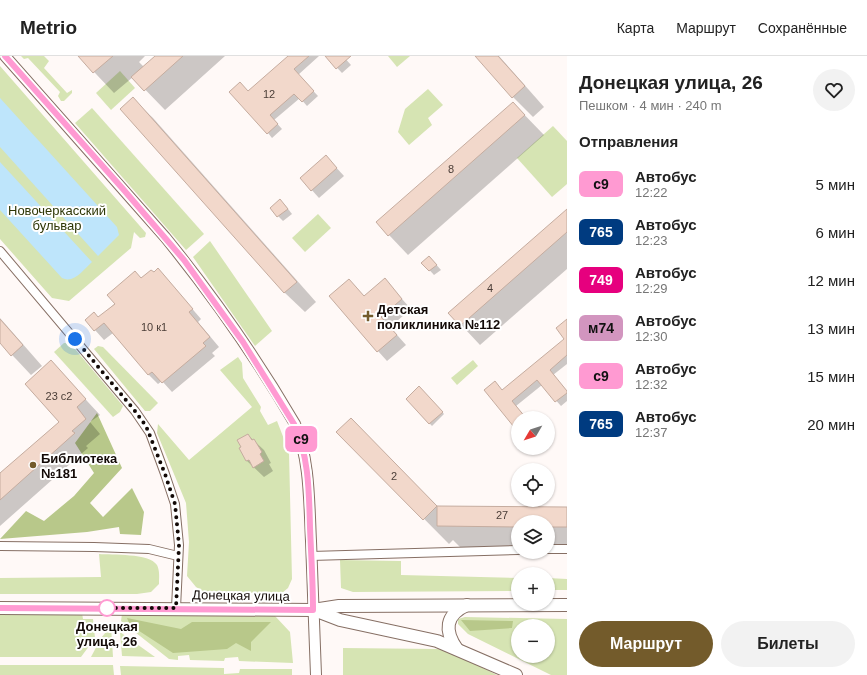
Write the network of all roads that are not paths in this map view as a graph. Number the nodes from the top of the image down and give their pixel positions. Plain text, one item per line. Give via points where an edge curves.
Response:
1 (5, 56) edge
2 (0, 251) edge
3 (0, 546) edge
4 (555, 549) edge
5 (567, 549) edge
6 (511, 550) edge
7 (178, 556) junction
8 (311, 556) junction
9 (467, 605) junction
10 (567, 605) edge
11 (0, 608) edge
12 (176, 608) junction
13 (313, 610) junction
14 (457, 649) junction
15 (316, 675) edge
16 (516, 675) edge

1 - 8 street via 184,260 243,342 282,403 298,431 304,453
2 - 7 street via 146,426 175,504
3 - 7 street via 149,549
4 - 5 street
6 - 8 street
7 - 12 street
8 - 13 street
9 - 10 main road, Донецкая улица
9 - 13 main road, Донецкая улица via 339,606
9 - 14 main road via 459,609 449,623 451,640
11 - 12 main road, Донецкая улица
12 - 13 main road, Донецкая улица
13 - 14 main road, Донецкая улица via 340,620 437,641
13 - 15 street
14 - 16 main road, Донецкая улица

